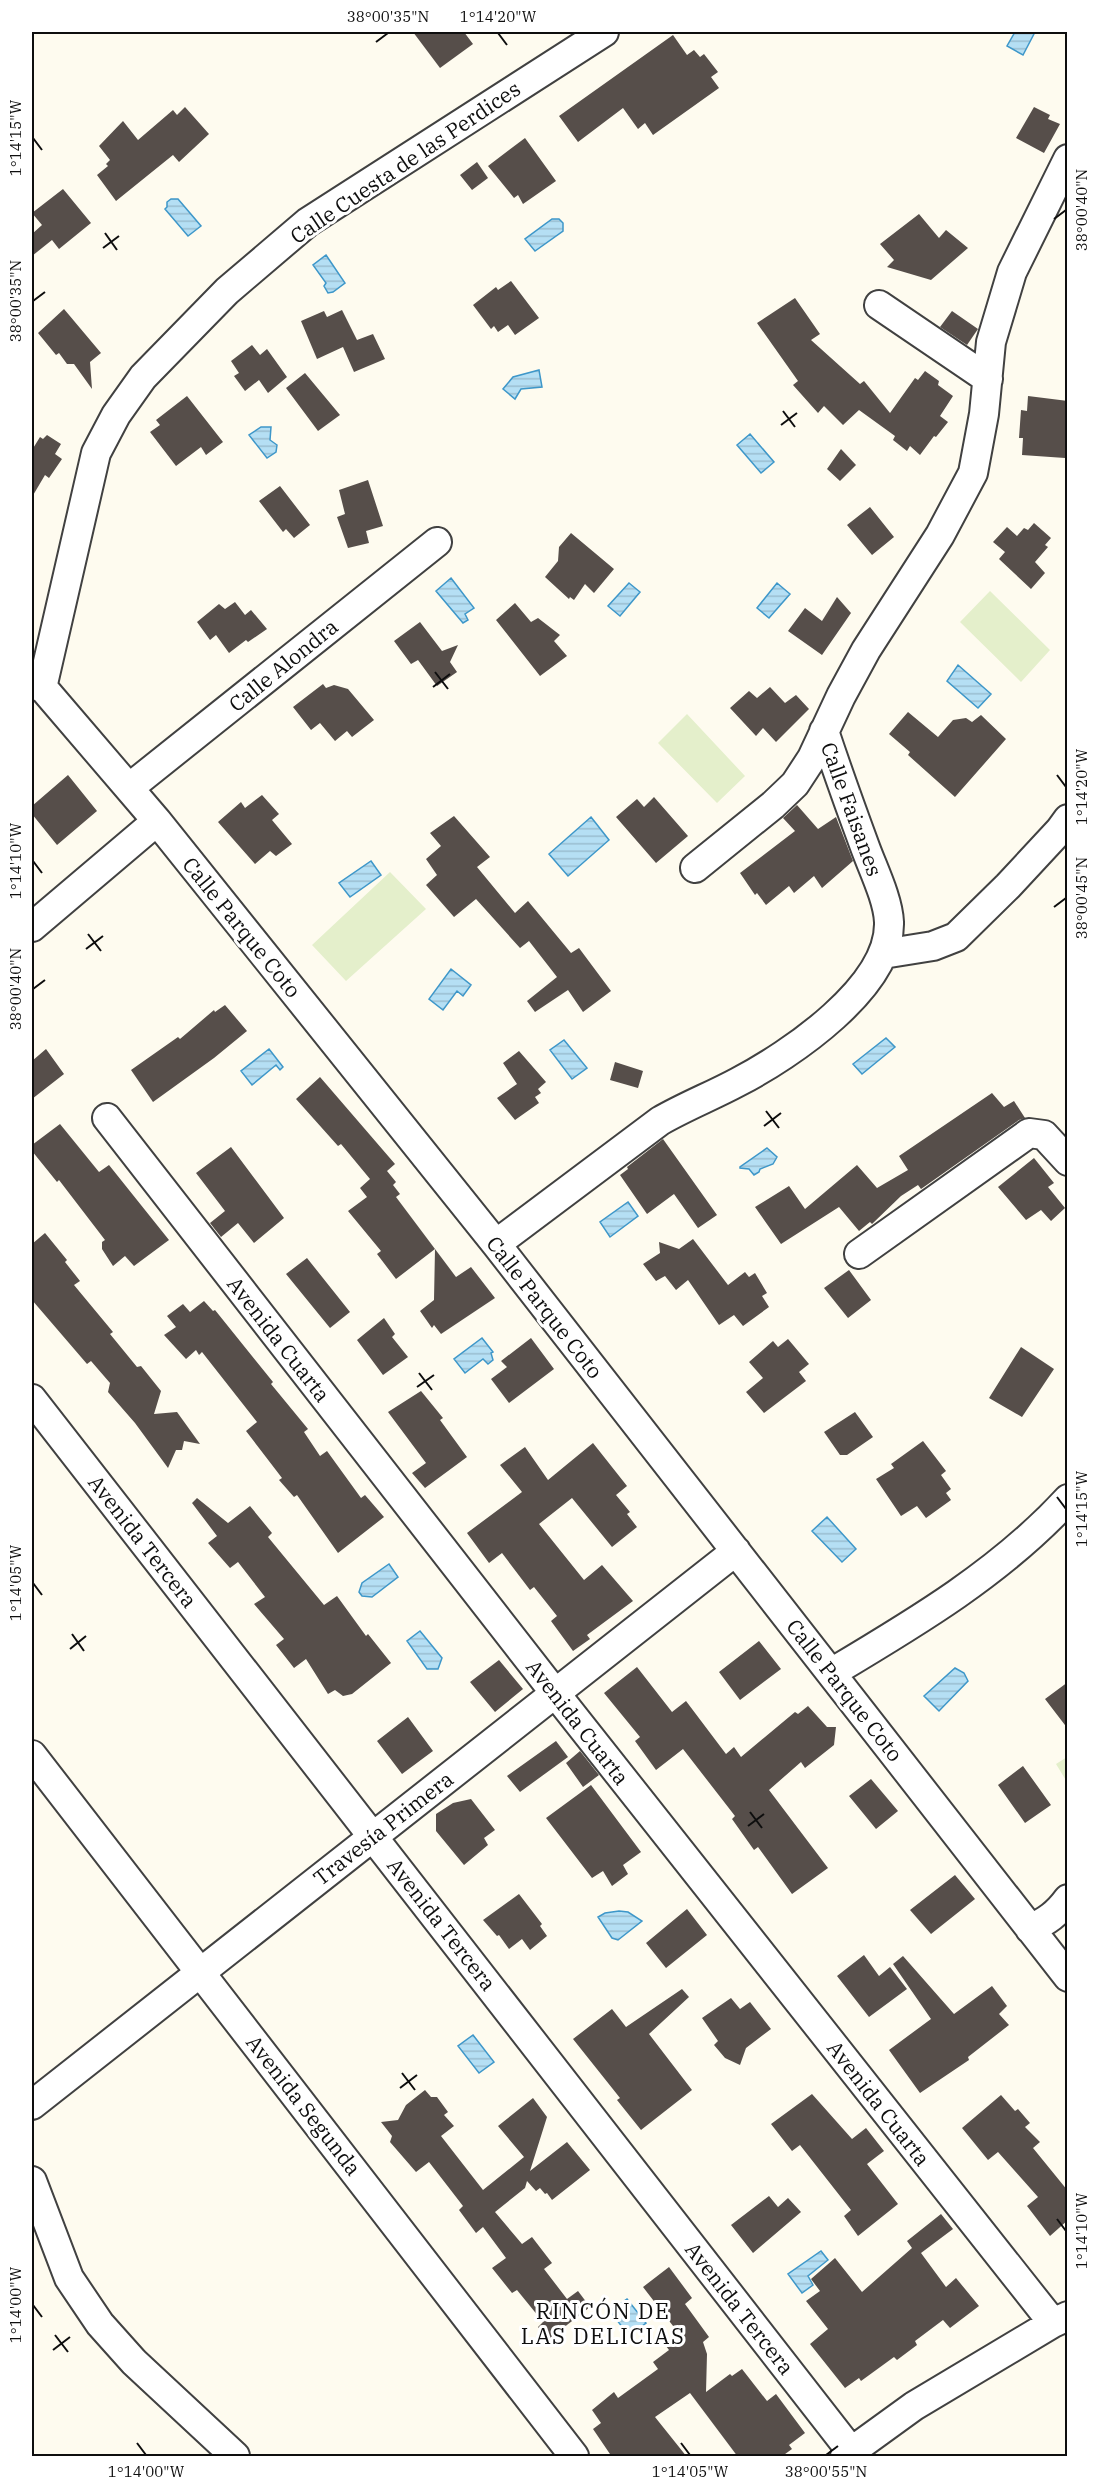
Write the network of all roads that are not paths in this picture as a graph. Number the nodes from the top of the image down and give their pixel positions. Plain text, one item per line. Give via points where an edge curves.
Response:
1 (604, 32) edge
2 (1068, 159) edge
3 (879, 305) dead end
4 (988, 379) junction
5 (437, 542) dead end
6 (37, 681) edge
7 (824, 731) junction
8 (129, 788) junction
9 (1068, 819) edge
10 (157, 821) junction
11 (695, 868) dead end
12 (32, 927) edge
13 (883, 954) junction
14 (107, 1118) dead end
15 (1068, 1161) edge
16 (496, 1244) junction
17 (859, 1254) dead end
18 (32, 1399) edge
19 (1068, 1499) edge
20 (735, 1551) junction
21 (831, 1673) junction
22 (555, 1693) junction
23 (32, 1755) edge
24 (373, 1836) junction
25 (1068, 1899) edge
26 (1068, 1928) edge
27 (1038, 1939) junction
28 (200, 1971) junction
29 (1068, 1977) edge
30 (32, 2104) edge
31 (32, 2181) edge
32 (1060, 2319) edge
33 (848, 2454) edge
34 (235, 2457) edge
35 (574, 2457) edge

1 - 6 street, Calle Cuesta de las Perdices via 308,222 227,291 143,377 96,453
2 - 4 street, Calle Faisanes via 1012,272 991,342
3 - 4 street
4 - 7 street, Calle Faisanes via 973,473 940,535 866,650
5 - 8 street, Calle Alondra
6 - 8 street, Calle Parque Coto
7 - 11 street via 795,784
7 - 13 street, Calle Faisanes via 880,887 889,922
8 - 10 street, Calle Parque Coto
9 - 13 street via 956,937 933,946
10 - 12 street
10 - 16 street, Calle Parque Coto
13 - 16 street, Calle Faisanes via 861,990 778,1059 660,1121
14 - 22 street, Avenida Cuarta
15 - 17 street via 1044,1135 1029,1133
16 - 20 street, Calle Parque Coto
18 - 24 street, Avenida Tercera
19 - 21 street via 1010,1556
20 - 21 street, Calle Parque Coto
20 - 22 street, Travesía Primera
21 - 27 street, Calle Parque Coto
22 - 24 street, Travesía Primera
22 - 32 street, Avenida Cuarta
23 - 28 street, Avenida Segunda
24 - 28 street, Travesía Primera
24 - 33 street, Avenida Tercera
25 - 27 street via 1046,1922
26 - 27 street
27 - 29 street, Calle Parque Coto
28 - 30 street, Travesía Primera
28 - 35 street, Avenida Segunda
31 - 34 street via 69,2277 99,2324
32 - 33 street via 914,2406

